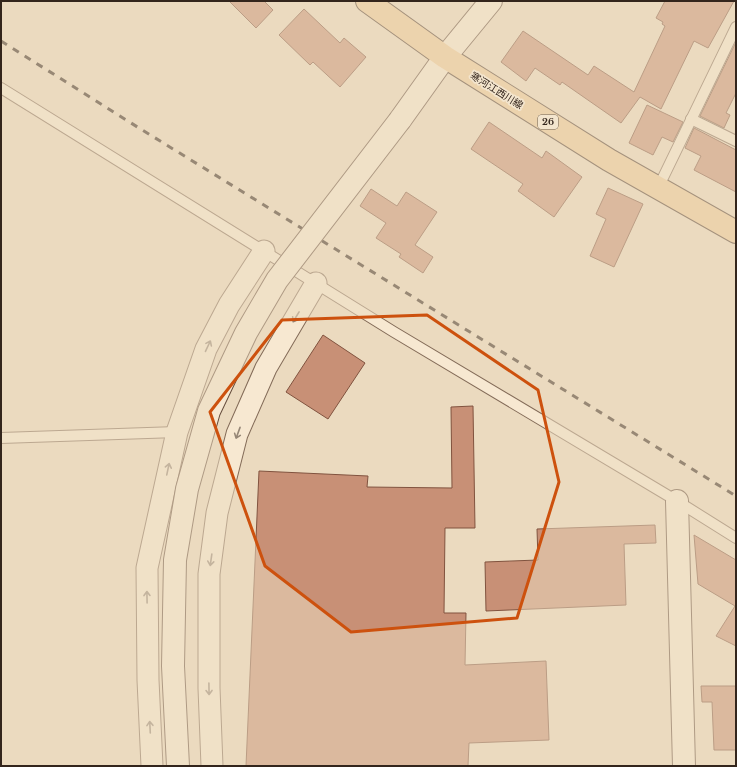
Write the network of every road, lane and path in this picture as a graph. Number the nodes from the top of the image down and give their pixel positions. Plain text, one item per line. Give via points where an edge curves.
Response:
1 (367, 1) edge
2 (491, 1) edge
3 (736, 26) edge
4 (445, 57) junction
5 (1, 88) edge
6 (691, 119) junction
7 (736, 141) edge
8 (658, 188) junction
9 (736, 232) edge
10 (264, 251) junction
11 (316, 283) junction
12 (177, 432) junction
13 (1, 438) edge
14 (677, 501) junction
15 (736, 538) edge
16 (152, 766) edge
17 (178, 766) edge
18 (212, 766) edge
19 (684, 766) edge

1 - 4 main road, 寒河江西川線 / 26
2 - 4 street
3 - 6 lane
4 - 8 main road, 寒河江西川線 / 26
4 - 17 street, bridge via 277,280 246,333 209,411 187,489 175,560 174,666
5 - 10 lane
6 - 7 lane
6 - 8 lane
8 - 9 main road, 寒河江西川線 / 26
10 - 11 lane
12 -> 10 street via 206,348 229,304
11 - 14 lane
11 -> 18 street via 266,368 237,434 217,513 209,574 208,688
12 - 13 lane
16 -> 12 street via 147,568
14 - 15 lane
14 - 19 street

